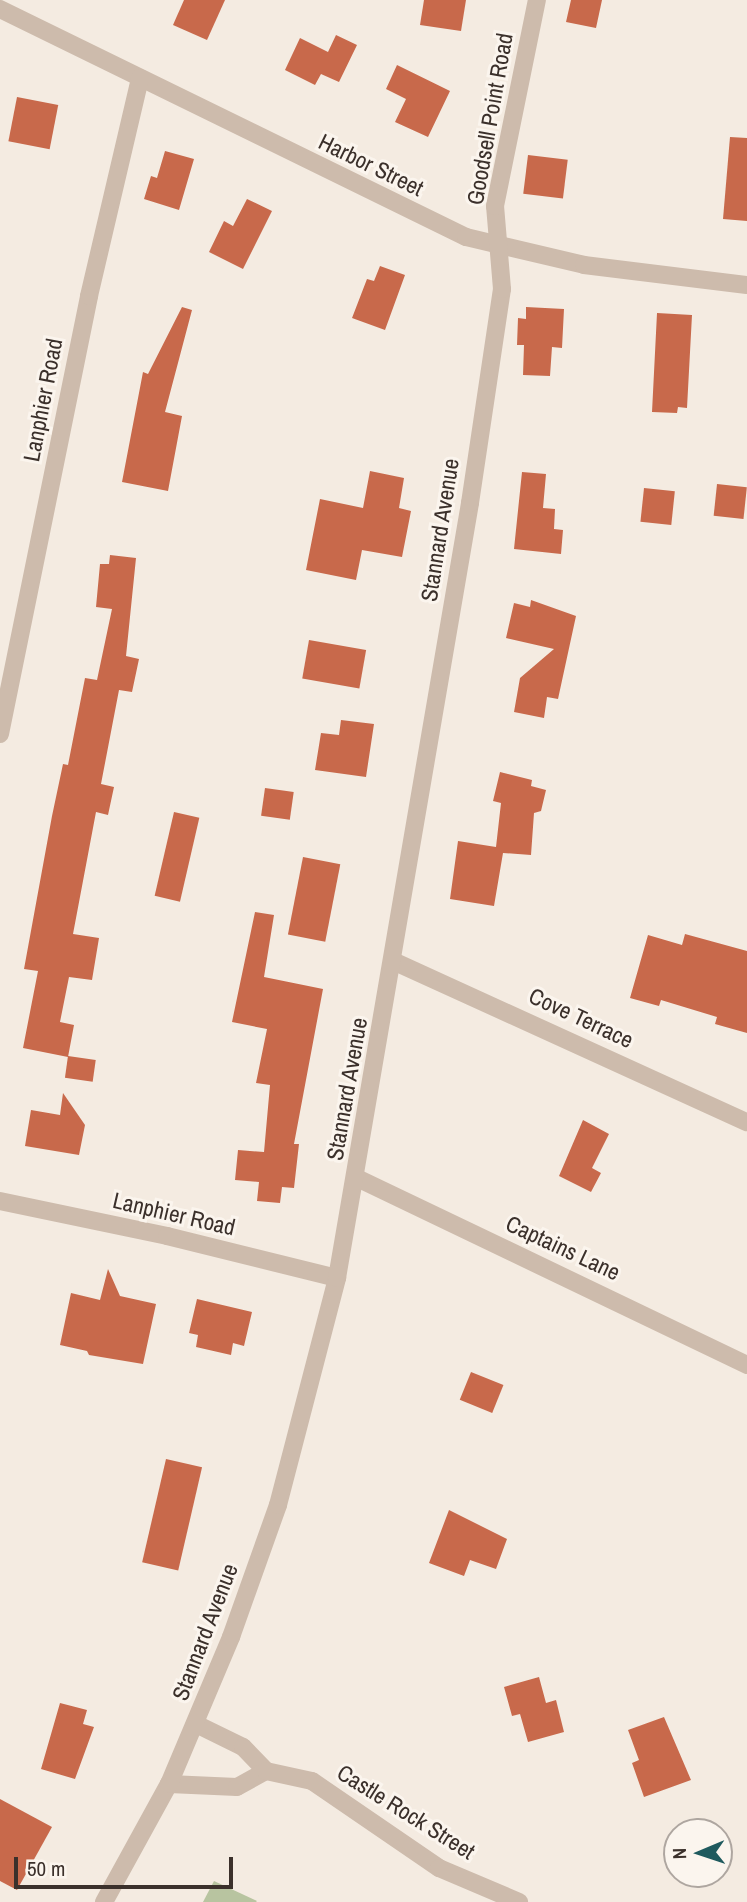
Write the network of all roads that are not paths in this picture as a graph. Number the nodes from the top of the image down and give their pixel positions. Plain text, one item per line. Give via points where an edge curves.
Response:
1 (537, 0) edge
2 (0, 9) edge
3 (141, 78) junction
4 (499, 248) junction
5 (747, 285) edge
6 (0, 734) edge
7 (393, 961) junction
8 (747, 1122) edge
9 (357, 1178) junction
10 (0, 1201) edge
11 (337, 1278) junction
12 (747, 1365) edge
13 (196, 1724) junction
14 (266, 1771) junction
15 (169, 1784) junction
16 (104, 1902) edge
17 (519, 1902) edge

1 - 4 street, Goodsell Point Road via 495,206
2 - 3 street, Harbor Street
3 - 4 street, Harbor Street via 419,215
3 - 6 street, Lanphier Road via 89,296
4 - 5 street, Harbor Street via 584,265
4 - 7 street, Stannard Avenue via 500,303
7 - 8 street, Cove Terrace
7 - 9 street, Stannard Avenue
9 - 11 street, Stannard Avenue
9 - 12 street, Captains Lane
10 - 11 street, Lanphier Road
11 - 13 street, Stannard Avenue via 278,1505
13 - 14 street via 243,1748
13 - 15 street, Stannard Avenue
14 - 15 street via 237,1787
14 - 17 street, Castle Rock Street via 312,1781 439,1868
15 - 16 street, Stannard Avenue

